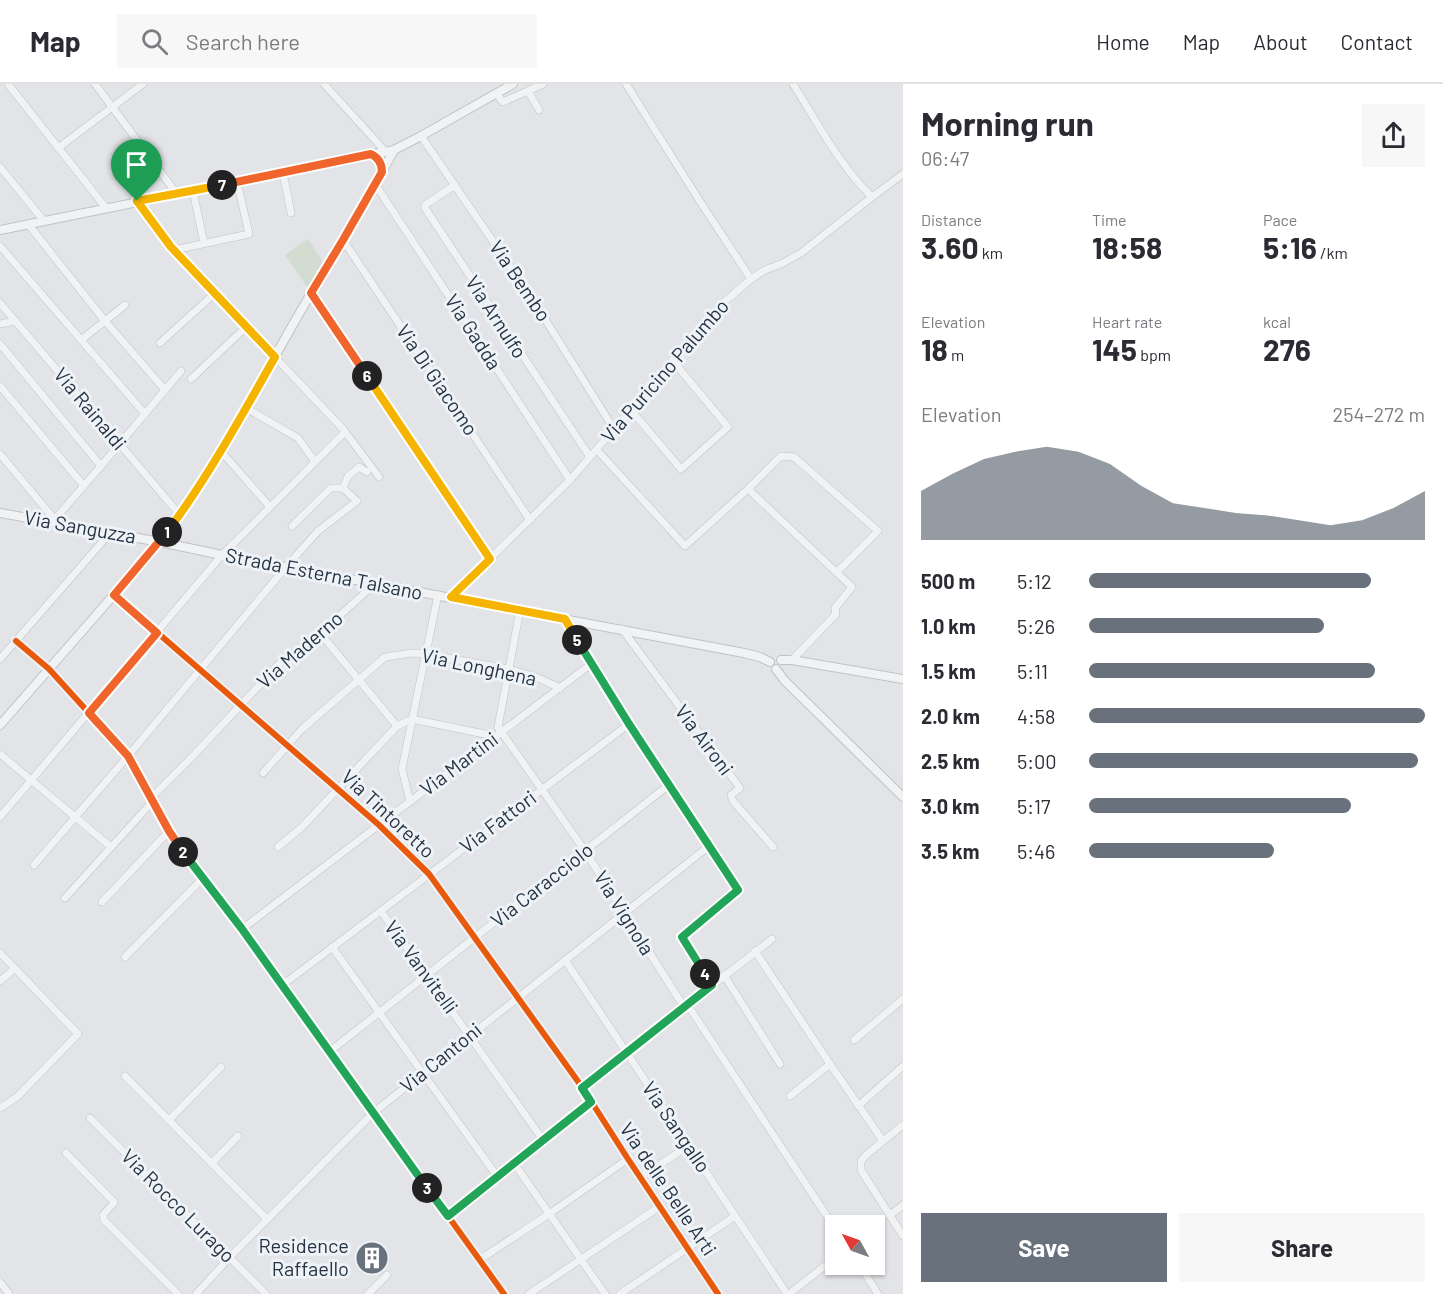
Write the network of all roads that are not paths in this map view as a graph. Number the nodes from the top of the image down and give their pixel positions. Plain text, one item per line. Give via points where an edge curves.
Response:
1 (8, 84) edge
2 (95, 84) edge
3 (142, 84) edge
4 (324, 84) edge
5 (513, 84) edge
6 (543, 84) edge
7 (626, 84) edge
8 (793, 84) edge
9 (528, 91) junction
10 (497, 93) junction
11 (112, 107) junction
12 (539, 110) dead end
13 (421, 136) junction
14 (58, 148) junction
15 (389, 151) junction
16 (371, 154) junction
17 (0, 167) edge
18 (382, 172) junction
19 (283, 173) junction
20 (903, 174) edge
21 (237, 182) junction
22 (375, 184) junction
23 (455, 185) junction
24 (193, 191) junction
25 (177, 194) junction
26 (872, 197) junction
27 (137, 201) junction
28 (106, 208) junction
29 (291, 213) dead end
30 (44, 220) junction
31 (28, 224) junction
32 (0, 230) edge
33 (257, 232) dead end
34 (249, 234) junction
35 (343, 240) junction
36 (204, 243) junction
37 (0, 246) edge
38 (174, 250) junction
39 (751, 279) junction
40 (215, 293) junction
41 (311, 293) junction
42 (0, 303) edge
43 (125, 305) dead end
44 (15, 321) junction
45 (105, 321) junction
46 (0, 324) edge
47 (247, 326) junction
48 (81, 340) junction
49 (0, 344) edge
50 (160, 344) dead end
51 (275, 357) junction
52 (672, 360) junction
53 (181, 371) dead end
54 (191, 379) dead end
55 (0, 386) edge
56 (165, 390) junction
57 (246, 408) junction
58 (630, 409) junction
59 (145, 414) junction
60 (614, 429) junction
61 (345, 432) junction
62 (119, 444) junction
63 (220, 450) junction
64 (597, 450) junction
65 (0, 454) edge
66 (590, 457) junction
67 (315, 462) junction
68 (101, 466) junction
69 (367, 472) dead end
70 (379, 477) dead end
71 (570, 480) junction
72 (84, 486) junction
73 (343, 489) junction
74 (748, 489) junction
75 (270, 507) junction
76 (180, 515) junction
77 (1, 516) edge
78 (530, 520) junction
79 (55, 521) junction
80 (292, 526) dead end
81 (110, 533) junction
82 (160, 542) junction
83 (222, 555) junction
84 (490, 559) junction
85 (286, 567) junction
86 (837, 572) junction
87 (376, 584) junction
88 (114, 595) junction
89 (438, 595) junction
90 (451, 597) junction
91 (520, 610) junction
92 (565, 619) junction
93 (622, 629) junction
94 (157, 633) junction
95 (320, 633) junction
96 (16, 641) junction
97 (425, 654) junction
98 (0, 659) edge
99 (792, 660) junction
100 (591, 664) junction
101 (773, 665) junction
102 (49, 669) junction
103 (509, 669) junction
104 (199, 670) junction
105 (903, 679) edge
106 (358, 680) junction
107 (560, 688) junction
108 (241, 705) junction
109 (89, 713) junction
110 (412, 719) junction
111 (629, 724) junction
112 (0, 725) edge
113 (397, 726) junction
114 (501, 733) junction
115 (493, 739) junction
116 (288, 745) junction
117 (0, 754) edge
118 (128, 756) junction
119 (263, 773) dead end
120 (31, 780) junction
121 (670, 784) junction
122 (338, 790) junction
123 (541, 790) junction
124 (903, 798) edge
125 (152, 799) junction
126 (410, 802) junction
127 (0, 817) edge
128 (75, 817) junction
129 (378, 825) junction
130 (169, 831) junction
131 (709, 846) junction
132 (278, 847) dead end
133 (773, 847) dead end
134 (111, 848) junction
135 (585, 851) junction
136 (34, 865) dead end
137 (429, 874) junction
138 (203, 878) junction
139 (65, 898) dead end
140 (102, 902) dead end
141 (381, 911) junction
142 (624, 912) junction
143 (242, 929) junction
144 (475, 937) junction
145 (772, 939) dead end
146 (332, 947) junction
147 (755, 951) junction
148 (0, 953) edge
149 (125, 957) dead end
150 (565, 960) junction
151 (14, 969) junction
152 (427, 974) junction
153 (724, 975) junction
154 (0, 981) edge
155 (712, 985) junction
156 (281, 986) junction
157 (518, 997) junction
158 (903, 999) edge
159 (686, 1006) junction
160 (379, 1012) junction
161 (470, 1035) junction
162 (854, 1040) dead end
163 (329, 1052) junction
164 (626, 1053) junction
165 (780, 1064) dead end
166 (830, 1064) junction
167 (903, 1066) edge
168 (221, 1067) dead end
169 (423, 1073) junction
170 (125, 1076) dead end
171 (582, 1088) junction
172 (790, 1096) dead end
173 (591, 1102) junction
174 (858, 1106) junction
175 (0, 1108) edge
176 (373, 1113) junction
177 (90, 1118) dead end
178 (169, 1120) junction
179 (903, 1125) edge
180 (238, 1136) dead end
181 (543, 1140) junction
182 (883, 1141) junction
183 (688, 1146) junction
184 (66, 1153) dead end
185 (628, 1159) junction
186 (212, 1163) junction
187 (514, 1163) junction
188 (497, 1176) junction
189 (640, 1178) junction
190 (903, 1205) edge
191 (659, 1207) junction
192 (549, 1214) junction
193 (826, 1215) edge
194 (890, 1215) junction
195 (448, 1216) junction
196 (735, 1216) junction
197 (267, 1219) junction
198 (903, 1236) edge
199 (687, 1248) junction
200 (230, 1257) junction
201 (580, 1259) junction
202 (479, 1260) junction
203 (825, 1265) edge
204 (387, 1275) dead end
205 (866, 1275) edge
206 (0, 1282) edge
207 (9, 1294) edge
208 (178, 1294) edge
209 (196, 1294) edge
210 (266, 1294) edge
211 (368, 1294) edge
212 (504, 1294) edge
213 (529, 1294) edge
214 (605, 1294) edge
215 (620, 1294) edge
216 (718, 1294) edge
217 (788, 1294) edge
218 (878, 1294) edge

1 - 14 street
2 - 11 street
3 - 11 street
4 - 15 street
5 - 10 street
6 - 9 street
7 - 39 street
8 - 26 street via 858,184
9 - 10 street via 503,102
9 - 12 street
10 - 13 street
11 - 14 street
11 - 25 street
13 - 15 street
13 - 23 street, Via Bembo
14 - 28 street
15 - 16 street
15 - 18 street
16 - 18 street via 380,161
16 - 19 street
17 - 30 street
18 - 22 street
19 - 21 street
19 - 29 street
20 - 26 street, Via Puricino Palumbo
21 - 24 street
21 - 34 street
22 - 35 street
22 - 71 street, Via Gadda
23 - 60 street, Via Bembo
23 - 66 street, Via Arnulfo via 425,208
24 - 25 street
24 - 36 street
25 - 27 street
26 - 39 street, Via Puricino Palumbo via 801,253
27 - 28 street
27 - 38 street
28 - 30 street
30 - 31 street
31 - 32 street
31 - 45 street
33 - 34 street
34 - 36 street
35 - 41 street
35 - 78 street, Via Di Giacomo
36 - 38 street
37 - 48 street
38 - 40 street
39 - 52 street, Via Puricino Palumbo via 723,303
40 - 47 street
40 - 50 street
41 - 51 street
41 - 84 street
42 - 44 street, Via Rainaldi
43 - 45 street
44 - 46 street
44 - 62 street, Via Rainaldi
45 - 48 street
45 - 56 street
47 - 51 street
47 - 54 street
48 - 59 street
49 - 68 street
51 - 57 street
51 - 61 street
52 - 58 street, Via Puricino Palumbo
52 - 58 street via 728,427 681,469
53 - 56 street
55 - 72 street
56 - 59 street
57 - 63 street
57 - 67 street via 298,438
58 - 60 street, Via Puricino Palumbo
59 - 62 street
60 - 64 street, Via Puricino Palumbo
61 - 67 street
61 - 70 street
62 - 68 street
62 - 76 street, Via Rainaldi
63 - 75 street
63 - 76 street
64 - 66 street, Via Puricino Palumbo
64 - 74 street via 684,546
65 - 79 street
66 - 71 street, Via Puricino Palumbo
67 - 75 street
68 - 72 street
69 - 73 street via 359,467 348,476
71 - 78 street, Via Puricino Palumbo
72 - 79 street
73 - 80 street via 331,488
73 - 85 street via 357,501 318,531
74 - 86 street
74 - 86 street via 781,456 794,457 878,531
75 - 83 street
76 - 82 street
77 - 79 street, Via Sanguzza
78 - 84 street, Via Puricino Palumbo
79 - 81 street, Via Sanguzza
81 - 82 street, Via Sanguzza
81 - 96 street
82 - 83 street, Strada Esterna Talsano
82 - 88 street
83 - 85 street, Strada Esterna Talsano
83 - 94 street
84 - 90 street, Via Puricino Palumbo
85 - 87 street, Strada Esterna Talsano
85 - 104 street
86 - 99 street via 852,587 835,608 836,614
87 - 89 street, Strada Esterna Talsano
87 - 95 street, Via Maderno
88 - 94 street, Via Tintoretto
88 - 102 street
89 - 90 street, Strada Esterna Talsano
89 - 97 street
90 - 91 street, Strada Esterna Talsano
91 - 92 street, Strada Esterna Talsano
91 - 103 street
92 - 93 street, Strada Esterna Talsano
92 - 100 street
93 - 101 street, Strada Esterna Talsano via 744,653
93 - 133 street, Via Aironi via 740,788 732,795 733,801
94 - 104 street, Via Tintoretto
94 - 109 street
95 - 106 street
95 - 108 street, Via Maderno via 280,663
96 - 98 street
96 - 102 street
97 - 103 street, Via Longhena
97 - 106 street, Via Longhena via 385,657
97 - 110 street
99 - 101 street via 775,657
99 - 105 street
100 - 107 street, Via Martini
100 - 111 street
101 - 124 street
102 - 109 street
102 - 112 street
103 - 107 street, Via Longhena
103 - 114 street via 498,727
104 - 108 street, Via Tintoretto
104 - 118 street
106 - 113 street
106 - 116 street, Via Longhena
107 - 114 street, Via Martini
108 - 116 street, Via Tintoretto
108 - 125 street, Via Maderno
109 - 118 street
109 - 120 street
110 - 113 street
110 - 115 street
110 - 126 street via 402,769
111 - 121 street
111 - 123 street, Via Fattori
113 - 122 street
114 - 115 street, Via Martini
114 - 123 street, Via Vignola
115 - 126 street, Via Martini
116 - 119 street, Via Longhena
116 - 122 street, Via Tintoretto
117 - 120 street
118 - 125 street
118 - 128 street
120 - 127 street
120 - 128 street
121 - 131 street
121 - 135 street, Via Caracciolo
122 - 129 street, Via Tintoretto
122 - 132 street
123 - 135 street, Via Vignola
123 - 137 street, Via Fattori
125 - 130 street
125 - 134 street, Via Maderno
126 - 129 street, Via Martini
128 - 134 street
128 - 136 street
129 - 137 street, Via Tintoretto
129 - 143 street, Via Martini
130 - 138 street
130 - 140 street
131 - 142 street, Via Cantoni
131 - 155 street via 738,890 682,937
134 - 139 street, Via Maderno
135 - 142 street, Via Vignola
135 - 144 street, Via Caracciolo
137 - 141 street, Via Fattori
137 - 144 street, Via Tintoretto
138 - 143 street
138 - 149 street
141 - 146 street, Via Fattori
141 - 152 street, Via Vanvitelli
142 - 150 street, Via Cantoni
142 - 159 street, Via Vignola
143 - 156 street
144 - 152 street, Via Caracciolo
144 - 157 street, Via Tintoretto
145 - 147 street
146 - 156 street, Via Fattori
146 - 160 street
147 - 153 street
147 - 166 street
148 - 151 street
150 - 157 street, Via Cantoni
150 - 164 street, Via Sangallo
151 - 154 street
151 - 175 street via 78,1034 17,1097
152 - 160 street, Via Caracciolo
152 - 161 street, Via Vanvitelli
153 - 155 street
153 - 165 street
155 - 159 street
156 - 163 street
157 - 161 street, Via Cantoni
157 - 171 street, Via Tintoretto
158 - 162 street
159 - 164 street
159 - 193 street, Via Vignola
160 - 163 street, Via Caracciolo
160 - 169 street
161 - 169 street, Via Cantoni
161 - 181 street, Via Vanvitelli
163 - 176 street
164 - 171 street
164 - 183 street, Via Sangallo
166 - 172 street
166 - 174 street
167 - 174 street
168 - 178 street
169 - 176 street, Via Cantoni
169 - 188 street
170 - 178 street
171 - 173 street, Via Tintoretto
173 - 181 street
173 - 185 street, Via delle Belle Arti
174 - 182 street
176 - 195 street
176 - 197 street, Via Cantoni
177 - 200 street, Via Rocco Lurago
178 - 186 street
179 - 182 street
180 - 186 street
181 - 187 street
182 - 194 street via 861,1161 861,1170
183 - 189 street
183 - 196 street, Via Sangallo
184 - 208 street via 114,1202 103,1215 104,1220
185 - 189 street, Via delle Belle Arti
185 - 192 street
186 - 197 street
187 - 188 street
187 - 192 street
188 - 195 street
189 - 191 street, Via delle Belle Arti
190 - 194 street
191 - 199 street, Via delle Belle Arti
191 - 201 street
192 - 201 street
192 - 202 street
194 - 198 street
195 - 202 street
196 - 199 street
196 - 217 street, Via Sangallo
197 - 200 street, Via Cantoni
199 - 215 street
199 - 216 street, Via delle Belle Arti
200 - 209 street, Via Cantoni
200 - 210 street, Via Rocco Lurago
201 - 213 street
201 - 214 street
202 - 212 street
203 - 217 street
204 - 211 street
205 - 218 street
206 - 207 street

